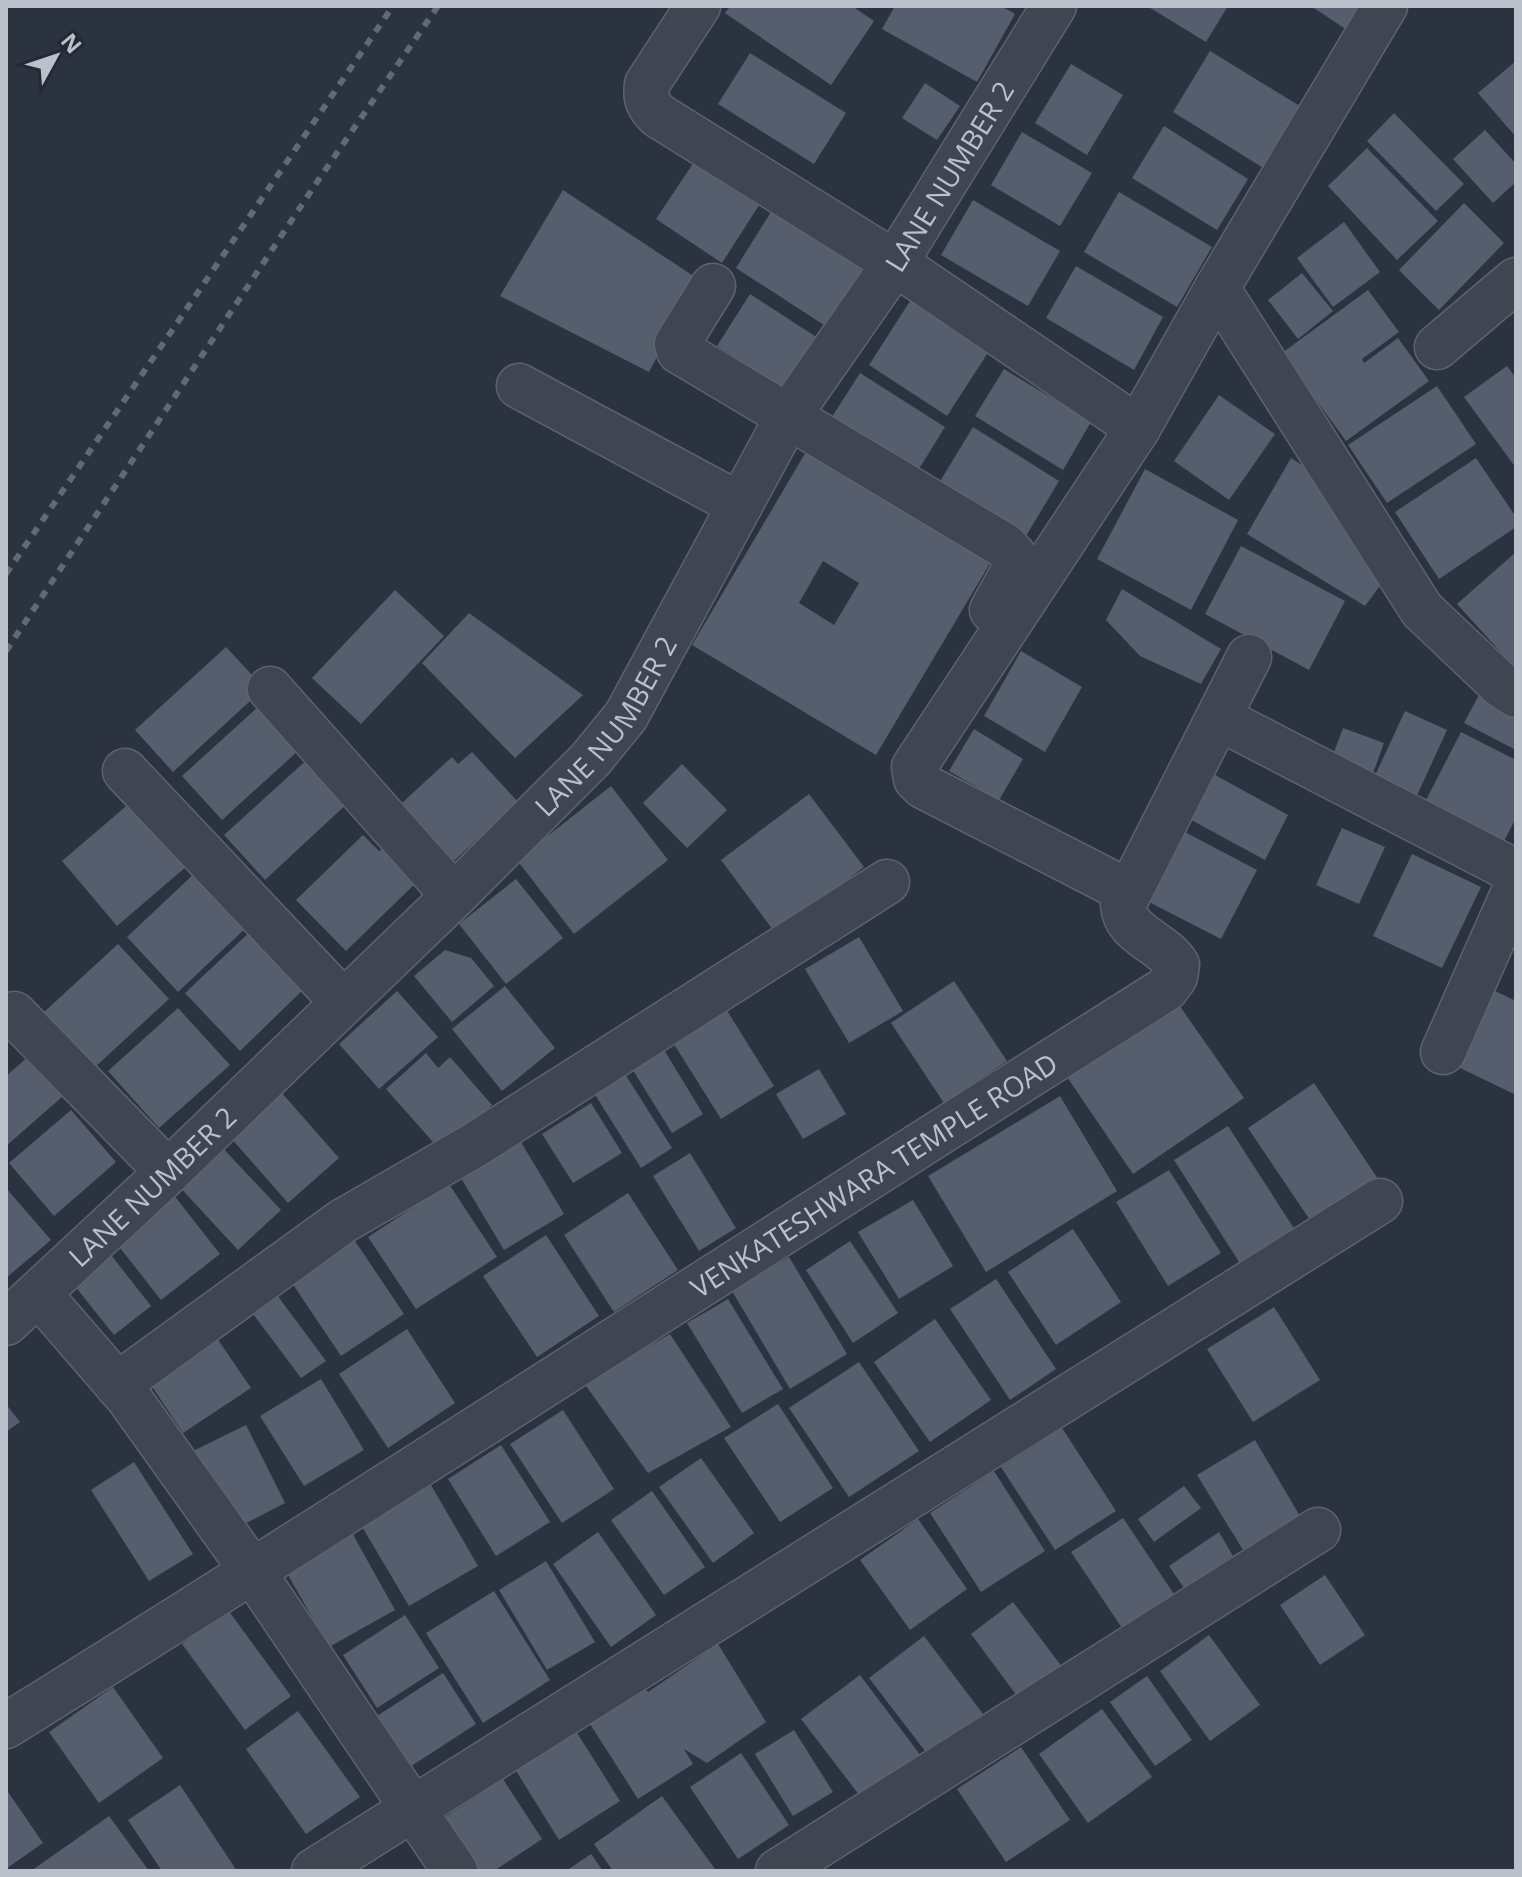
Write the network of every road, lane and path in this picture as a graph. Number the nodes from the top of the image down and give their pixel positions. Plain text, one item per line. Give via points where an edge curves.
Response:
1 (698, 6) edge
2 (1054, 6) edge
3 (1385, 6) edge
4 (895, 263) junction
5 (1516, 280) edge
6 (713, 286) dead end
7 (1217, 288) junction
8 (1437, 347) dead end
9 (519, 386) dead end
10 (787, 418) junction
11 (1138, 428) junction
12 (740, 505) junction
13 (1249, 657) dead end
14 (270, 689) dead end
15 (1516, 695) edge
16 (1219, 718) junction
17 (914, 741) dead end
18 (125, 771) dead end
19 (1516, 872) edge
20 (887, 882) dead end
21 (1516, 887) edge
22 (1129, 892) junction
23 (454, 896) junction
24 (343, 1002) junction
25 (14, 1014) dead end
26 (1443, 1052) dead end
27 (168, 1172) junction
28 (1380, 1201) dead end
29 (38, 1293) junction
30 (6, 1323) edge
31 (117, 1385) junction
32 (1318, 1530) dead end
33 (253, 1572) junction
34 (6, 1726) edge
35 (412, 1808) junction
36 (314, 1871) edge
37 (455, 1871) edge
38 (778, 1871) edge

1 - 4 street via 647,84 649,107
2 - 4 street, LANE NUMBER 2
3 - 7 street
4 - 10 street, LANE NUMBER 2
4 - 11 street
5 - 8 street
6 - 10 street via 677,344 679,351
7 - 11 street
7 - 15 street via 1422,610
9 - 12 street
10 - 12 street, LANE NUMBER 2
10 - 17 street via 1014,556 1013,575
11 - 22 street via 913,773 923,786
12 - 23 street, LANE NUMBER 2 via 626,716 590,760
13 - 16 street
14 - 23 street
16 - 19 street
16 - 22 street
18 - 24 street
20 - 31 street via 473,1146 343,1221
21 - 26 street
22 - 33 street, VENKATESHWARA TEMPLE ROAD via 1124,918 1170,953 1177,965 1166,989
23 - 24 street, LANE NUMBER 2
24 - 27 street, LANE NUMBER 2
25 - 27 street
27 - 29 street, LANE NUMBER 2
28 - 35 street
29 - 30 street, LANE NUMBER 2
29 - 31 street
31 - 33 street
32 - 38 street
33 - 34 street
33 - 35 street
35 - 36 street
35 - 37 street

